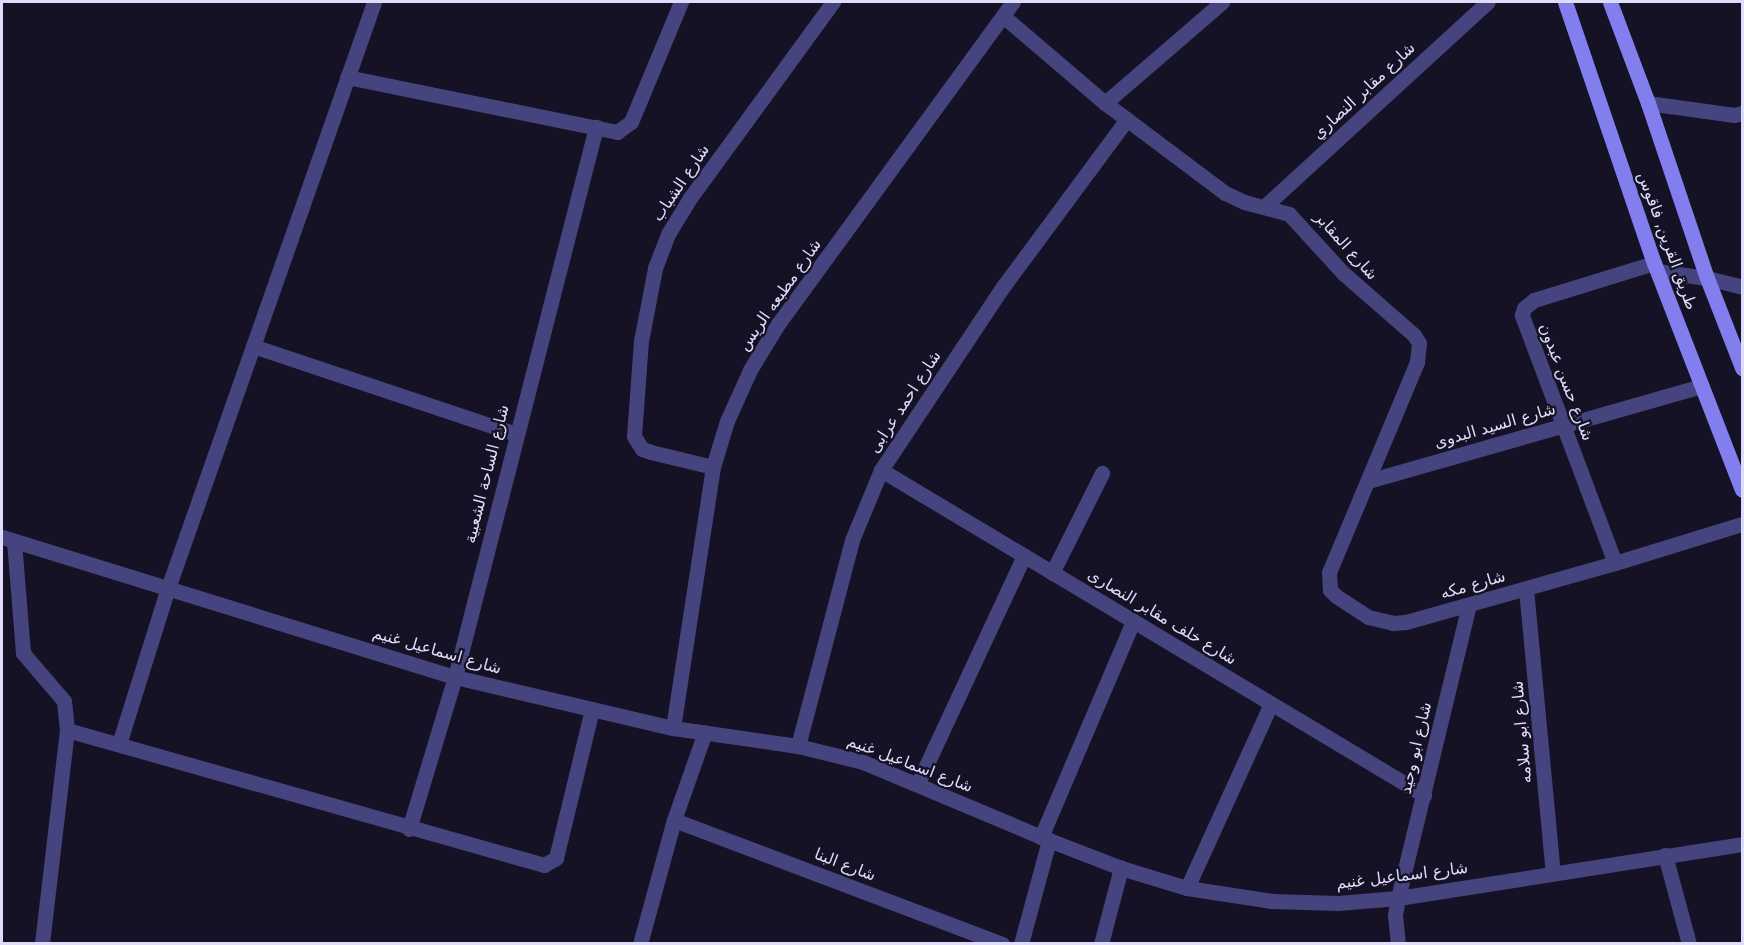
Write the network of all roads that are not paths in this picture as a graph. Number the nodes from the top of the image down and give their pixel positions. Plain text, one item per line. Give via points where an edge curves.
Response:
1 (374, 2) edge
2 (681, 2) edge
3 (833, 2) edge
4 (1013, 2) edge
5 (1222, 2) edge
6 (1488, 2) edge
7 (1565, 2) edge
8 (1610, 2) edge
9 (1003, 16) junction
10 (347, 76) junction
11 (1106, 103) junction
12 (1648, 103) junction
13 (1743, 113) edge
14 (1127, 119) junction
15 (596, 127) junction
16 (1265, 206) junction
17 (1655, 267) junction
18 (1707, 278) junction
19 (1743, 287) edge
20 (253, 346) junction
21 (1743, 368) edge
22 (1702, 386) junction
23 (1564, 425) junction
24 (516, 434) junction
25 (712, 467) junction
26 (881, 471) junction
27 (1102, 473) dead end
28 (1368, 481) junction
29 (1743, 490) edge
30 (1743, 524) edge
31 (8, 539) edge
32 (1024, 556) junction
33 (1615, 563) junction
34 (1052, 573) junction
35 (168, 588) junction
36 (1526, 589) junction
37 (1469, 605) junction
38 (1133, 621) junction
39 (455, 677) junction
40 (1271, 704) junction
41 (592, 709) junction
42 (673, 728) junction
43 (67, 730) junction
44 (705, 732) junction
45 (119, 744) junction
46 (798, 746) junction
47 (918, 783) junction
48 (1424, 795) junction
49 (674, 820) junction
50 (409, 828) junction
51 (1045, 838) junction
52 (1743, 844) edge
53 (1665, 855) junction
54 (1121, 868) junction
55 (1553, 873) junction
56 (1187, 888) junction
57 (1398, 898) junction
58 (42, 944) edge
59 (640, 944) edge
60 (1002, 944) edge
61 (1021, 944) edge
62 (1101, 944) edge
63 (1398, 944) edge
64 (1689, 944) edge

1 - 10 street
2 - 15 street via 631,122 617,132
3 - 25 street, شارع الشباب via 690,198 668,234 654,268 642,341 634,436 642,449
4 - 9 street, شارع مطبعه الريس
5 - 11 street
6 - 16 street, شارع مقابر النصاري
7 - 17 main road, طريق القرين, فاقوس
8 - 12 main road, طريق القرين, فاقوس
9 - 11 street, شارع المقابر
9 - 25 street, شارع مطبعه الريس via 778,324 750,370
10 - 15 street
10 - 20 street
11 - 14 street, شارع المقابر
12 - 13 street
12 - 18 main road, طريق القرين, فاقوس
14 - 16 street, شارع المقابر via 1225,193
14 - 26 street, شارع احمد عرابى via 1002,288
15 - 24 street, شارع الساحة الشعبية
16 - 28 street, شارع المقابر via 1299,222 1343,273 1419,343 1417,362
17 - 18 street
17 - 22 main road, طريق القرين, فاقوس
17 - 23 street, شارع حسن عبدون via 1534,300 1524,308 1524,321
18 - 19 street
18 - 21 main road, طريق القرين, فاقوس
20 - 24 street
20 - 35 street
22 - 23 street, شارع السيد البدوى
22 - 29 main road, طريق القرين, فاقوس
23 - 28 street, شارع السيد البدوى
23 - 33 street, شارع حسن عبدون
24 - 39 street, شارع الساحة الشعبية
25 - 42 street, شارع مطبعه الريس
26 - 32 street, شارع خلف مقابر النصارى
26 - 46 street, شارع احمد عرابى via 852,540
27 - 34 street
28 - 37 street, شارع مكه via 1329,573 1330,590 1368,617 1393,623
30 - 33 street, شارع مكه
31 - 35 street, شارع اسماعيل غنيم
31 - 43 street via 23,653 64,701
32 - 34 street, شارع خلف مقابر النصارى
32 - 47 street
33 - 36 street, شارع مكه
34 - 38 street, شارع خلف مقابر النصارى
35 - 39 street, شارع اسماعيل غنيم
35 - 45 street
36 - 37 street, شارع مكه
36 - 55 street, شارع ابو سلامه
37 - 48 street, شارع ابو وحيد
38 - 40 street, شارع خلف مقابر النصارى
38 - 51 street
39 - 41 street, شارع اسماعيل غنيم
39 - 50 street, شارع الساحة الشعبية
40 - 48 street, شارع خلف مقابر النصارى
40 - 56 street
41 - 42 street, شارع اسماعيل غنيم
41 - 50 street via 556,858 544,866
42 - 44 street, شارع اسماعيل غنيم
43 - 45 street
43 - 58 street
44 - 46 street, شارع اسماعيل غنيم
44 - 49 street
45 - 50 street
46 - 47 street, شارع اسماعيل غنيم via 863,762
47 - 51 street, شارع اسماعيل غنيم
48 - 57 street, شارع ابو وحيد
49 - 59 street
49 - 60 street, شارع البنا
51 - 54 street, شارع اسماعيل غنيم
51 - 61 street
52 - 53 street, شارع اسماعيل غنيم
53 - 55 street, شارع اسماعيل غنيم
53 - 64 street
54 - 56 street, شارع اسماعيل غنيم
54 - 62 street
55 - 57 street, شارع اسماعيل غنيم
56 - 57 street, شارع اسماعيل غنيم via 1272,901 1338,903
57 - 63 street, شارع ابو وحيد

